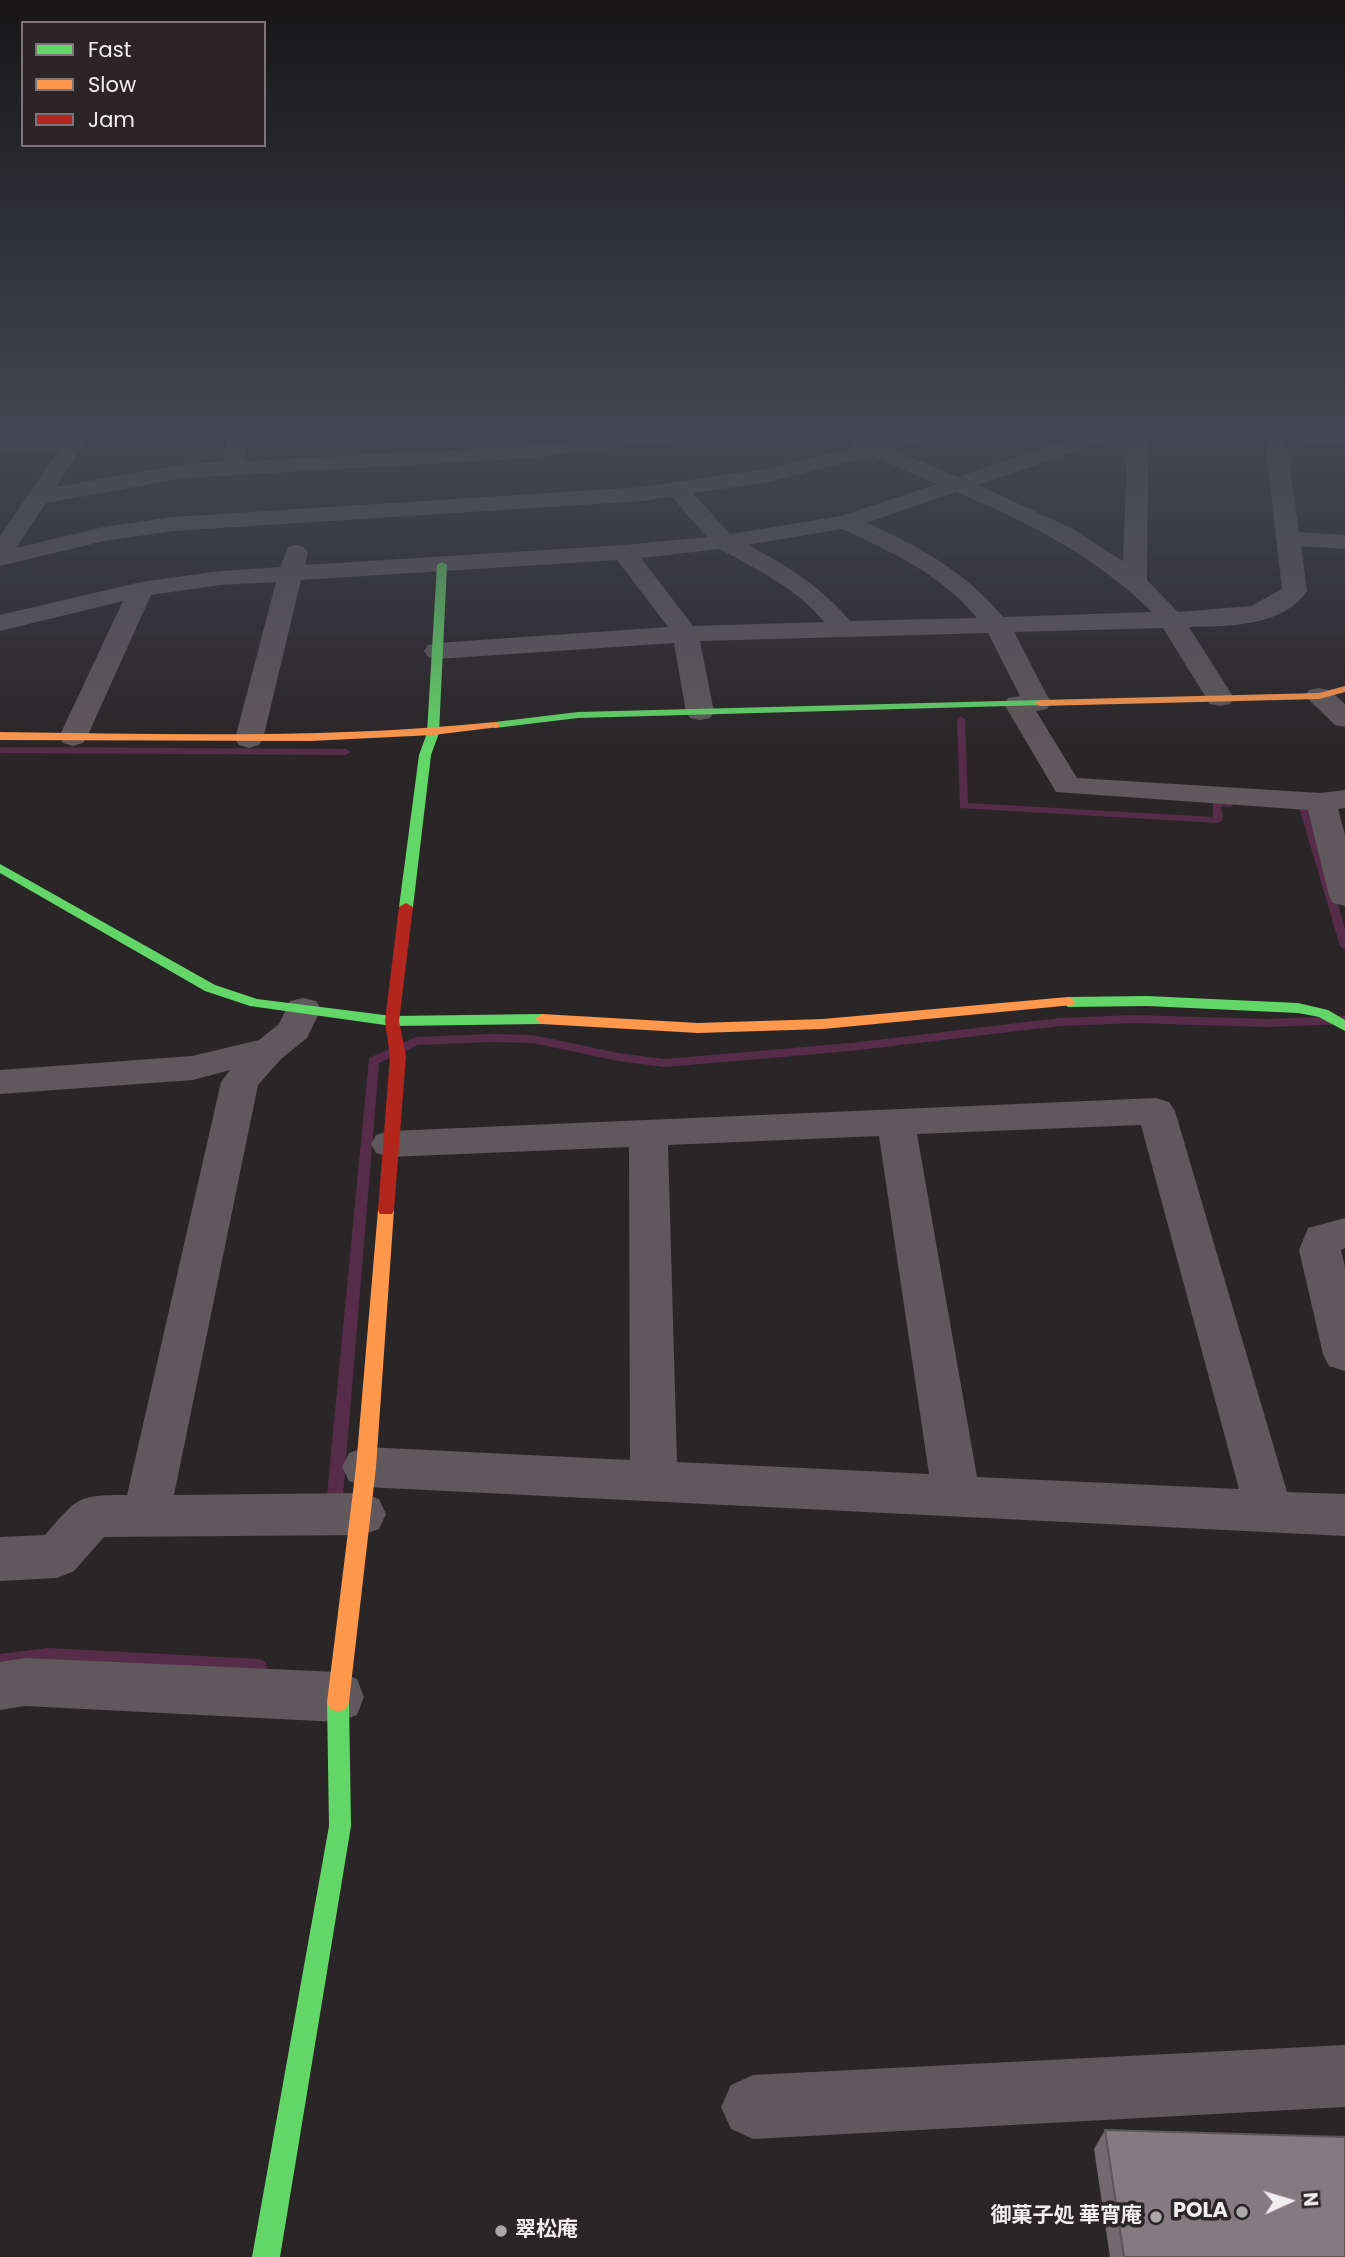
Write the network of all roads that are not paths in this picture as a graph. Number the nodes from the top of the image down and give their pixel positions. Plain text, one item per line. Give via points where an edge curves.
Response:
1 (6, 538) edge
2 (84, 538) edge
3 (300, 538) edge
4 (721, 538) edge
5 (746, 538) edge
6 (881, 538) edge
7 (1069, 538) edge
8 (1136, 538) edge
9 (1289, 538) edge
10 (1294, 538) edge
11 (724, 542) junction
12 (1345, 542) edge
13 (624, 552) junction
14 (0, 556) edge
15 (442, 565) junction
16 (290, 573) junction
17 (1135, 582) junction
18 (141, 589) junction
19 (1168, 618) junction
20 (0, 623) edge
21 (996, 624) junction
22 (843, 629) junction
23 (686, 634) junction
24 (437, 651) junction
25 (1220, 698) junction
26 (1027, 703) junction
27 (1337, 703) edge
28 (700, 712) junction
29 (433, 733) junction
30 (0, 736) edge
31 (73, 737) junction
32 (249, 738) junction
33 (1333, 800) edge
34 (0, 868) edge
35 (1345, 896) edge
36 (303, 1009) junction
37 (1336, 1015) edge
38 (394, 1029) junction
39 (268, 1051) junction
40 (0, 1082) edge
41 (896, 1122) junction
42 (648, 1132) junction
43 (390, 1144) junction
44 (1345, 1233) edge
45 (1345, 1354) edge
46 (366, 1467) junction
47 (654, 1482) junction
48 (956, 1496) junction
49 (1269, 1511) junction
50 (362, 1514) junction
51 (1345, 1515) edge
52 (146, 1516) junction
53 (0, 1559) edge
54 (0, 1686) edge
55 (338, 1697) junction
56 (1345, 2076) edge
57 (753, 2107) dead end
58 (266, 2257) edge

1 - 14 street
2 - 14 street
3 - 16 street
4 - 11 street
5 - 11 street
6 - 21 street via 921,556 968,591
7 - 17 street
8 - 17 street
9 - 19 street via 1295,591 1280,606 1226,618
10 - 12 street
11 - 13 street
11 - 22 street via 804,590
13 - 15 street
13 - 23 street
15 - 16 street
15 - 24 street
16 - 18 street
16 - 32 street
17 - 19 street
18 - 20 street
18 - 31 street
19 - 21 street
19 - 25 street
21 - 22 street
21 - 26 street
22 - 23 street
23 - 24 street
23 - 28 street
24 - 29 street
25 - 26 street
25 - 27 street
26 - 28 street
26 - 33 street via 1068,786
28 - 29 street via 578,715
29 - 32 street
29 - 38 street via 425,755
30 - 31 street
31 - 32 street
33 - 35 street
34 - 36 street via 210,988 255,1003
36 - 38 street
36 - 39 street via 294,1030
37 - 38 street via 1091,1001 796,1025 698,1028 522,1018
38 - 43 street via 398,1056
39 - 40 street via 194,1068
39 - 52 street via 240,1082
41 - 42 street
41 - 48 street
41 - 49 street via 1156,1111
42 - 43 street
42 - 47 street
43 - 46 street
44 - 45 street via 1323,1239 1320,1250
46 - 47 street
46 - 50 street
47 - 48 street
48 - 49 street
49 - 51 street
50 - 52 street
50 - 55 street
52 - 53 street via 92,1516 57,1556
54 - 55 street via 25,1682
55 - 58 street via 340,1826
56 - 57 street

